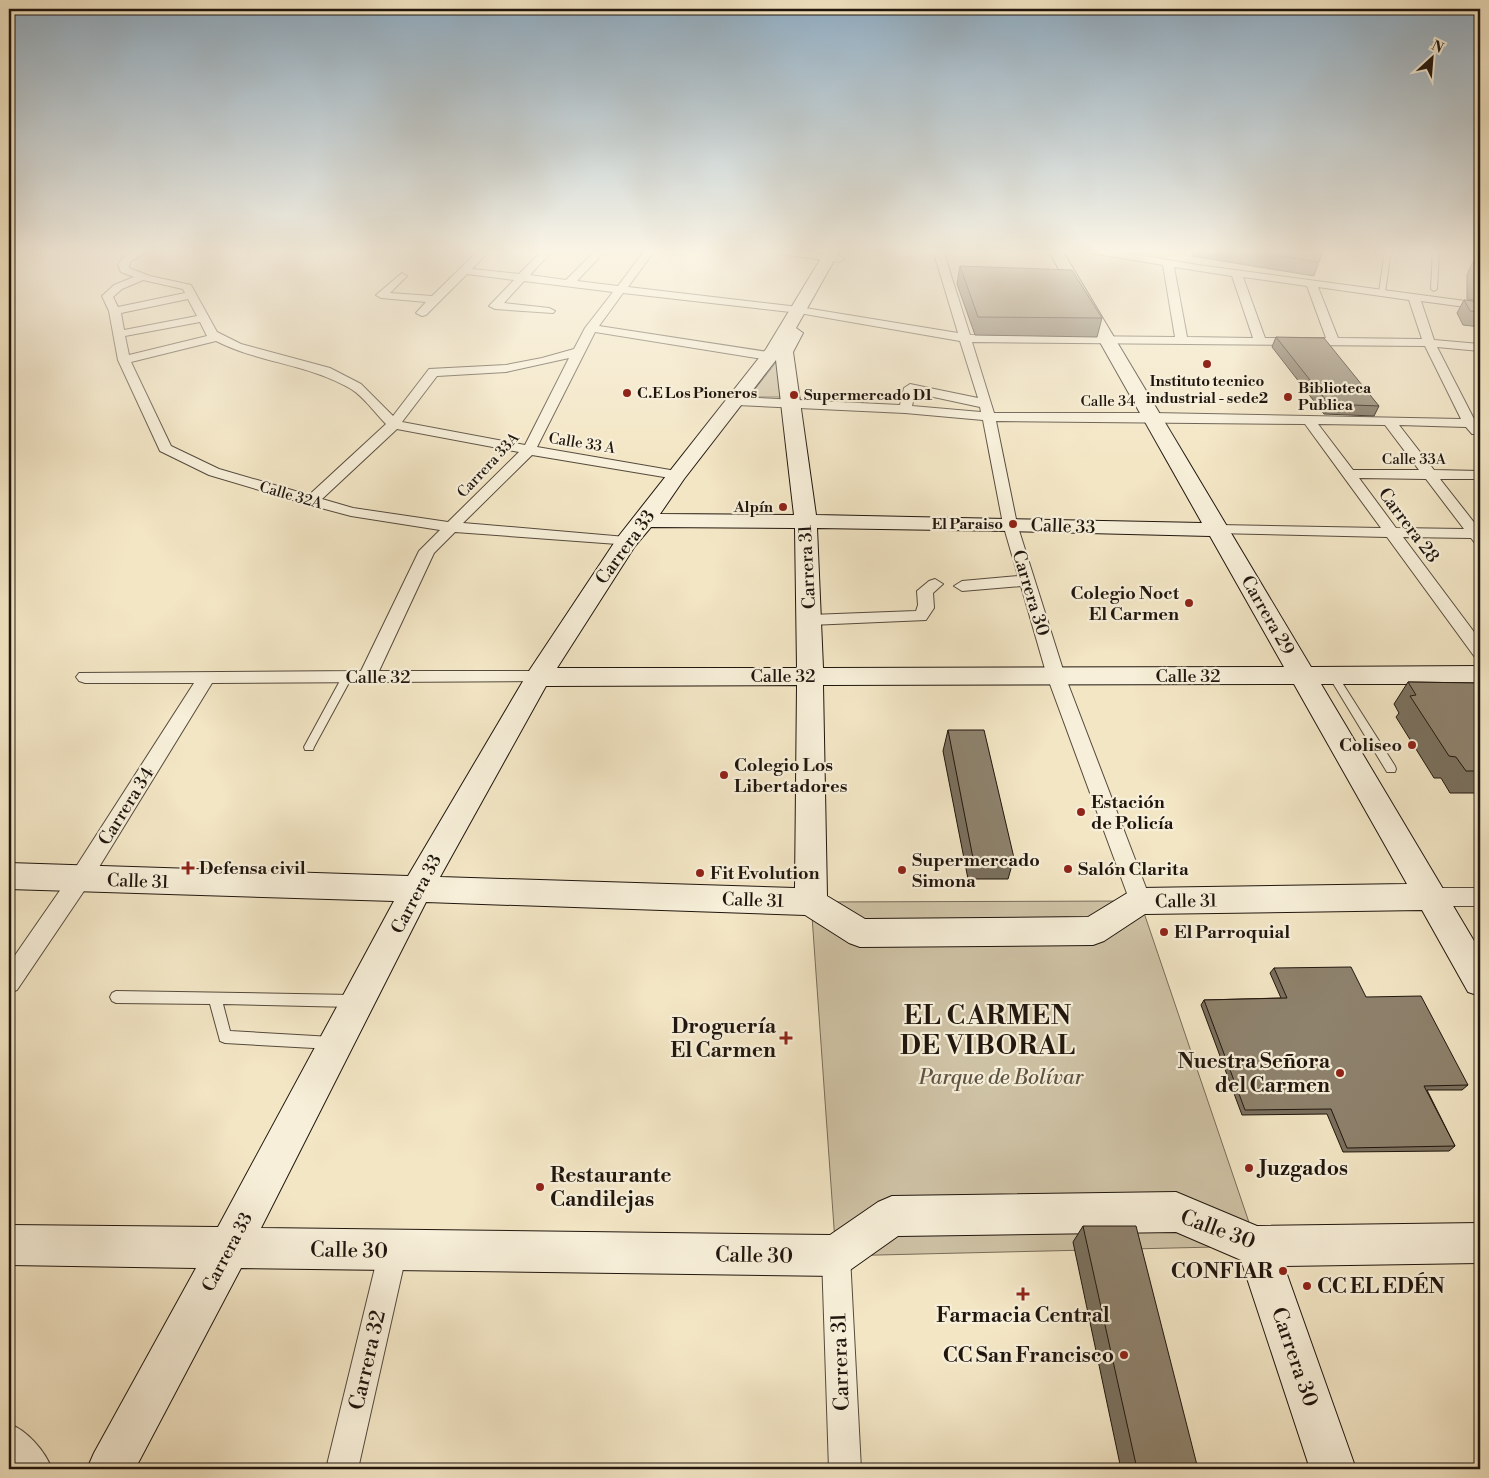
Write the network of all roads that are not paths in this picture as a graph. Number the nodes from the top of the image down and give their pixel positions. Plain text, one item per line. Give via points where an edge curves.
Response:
1 (116, 319) edge
2 (198, 319) edge
3 (204, 319) edge
4 (598, 319) edge
5 (797, 319) edge
6 (799, 319) edge
7 (851, 319) edge
8 (961, 319) edge
9 (1095, 319) edge
10 (1178, 319) edge
11 (1252, 319) edge
12 (1325, 319) edge
13 (1421, 319) edge
14 (591, 328) junction
15 (119, 334) junction
16 (217, 337) junction
17 (965, 338) junction
18 (1107, 339) junction
19 (1182, 341) junction
20 (1260, 341) junction
21 (1333, 342) junction
22 (1429, 343) junction
23 (1480, 347) edge
24 (578, 352) junction
25 (771, 354) junction
26 (124, 360) junction
27 (737, 401) junction
28 (791, 402) junction
29 (905, 409) junction
30 (988, 410) junction
31 (1153, 417) junction
32 (1308, 419) junction
33 (1389, 422) junction
34 (1475, 423) edge
35 (394, 424) junction
36 (1480, 434) edge
37 (529, 450) junction
38 (1425, 469) junction
39 (1348, 474) junction
40 (676, 475) junction
41 (1480, 475) edge
42 (311, 501) junction
43 (645, 520) junction
44 (806, 523) junction
45 (1010, 524) junction
46 (452, 527) junction
47 (1219, 530) junction
48 (1392, 535) junction
49 (1479, 536) edge
50 (626, 542) junction
51 (1028, 580) junction
52 (935, 584) dead end
53 (962, 586) dead end
54 (810, 620) junction
55 (1480, 652) edge
56 (1304, 675) junction
57 (1333, 675) junction
58 (1480, 675) edge
59 (538, 676) junction
60 (810, 676) junction
61 (1056, 676) junction
62 (85, 677) dead end
63 (207, 677) junction
64 (347, 677) junction
65 (366, 677) junction
66 (309, 746) dead end
67 (1391, 770) dead end
68 (9, 876) edge
69 (80, 879) junction
70 (417, 890) junction
71 (1480, 896) edge
72 (1433, 897) junction
73 (1140, 901) junction
74 (811, 902) junction
75 (1480, 981) edge
76 (9, 983) edge
77 (116, 996) dead end
78 (215, 999) junction
79 (358, 1002) junction
80 (337, 1043) junction
81 (1480, 1242) edge
82 (9, 1246) edge
83 (1257, 1246) junction
84 (229, 1249) junction
85 (393, 1251) junction
86 (836, 1256) junction
87 (9, 1439) edge
88 (36, 1469) edge
89 (110, 1469) edge
90 (342, 1469) edge
91 (845, 1469) edge
92 (1333, 1469) edge

1 - 15 street, Calle 32A
2 - 15 street
3 - 16 street
4 - 14 street, Carrera 33A
5 - 25 main road, Carrera 31
6 - 28 main road, Carrera 31 via 784,352
7 - 17 street
8 - 17 street, Carrera 30
9 - 18 main road, Carrera 29
10 - 19 street
11 - 20 street
12 - 21 street
13 - 22 street
14 - 24 street, Carrera 33A
14 - 25 street
15 - 26 street, Calle 32A
16 - 26 street
16 - 35 street via 237,347 326,371 357,387
17 - 18 street
17 - 30 street, Carrera 30
18 - 19 street
18 - 31 main road, Carrera 29
19 - 20 street
20 - 21 street
21 - 22 street
22 - 23 street
22 - 34 street
24 - 35 street via 509,369 478,373 433,372
24 - 37 street, Carrera 33A
25 - 27 main road, Carrera 33
26 - 42 street, Calle 32A via 165,448 214,472
27 - 28 street, Calle 34
27 - 40 main road, Carrera 33
28 - 29 street, Calle 34
28 - 44 main road, Carrera 31
29 - 30 street, Calle 34
29 - 30 street via 910,388
30 - 31 street, Calle 34
30 - 45 street, Carrera 30
31 - 32 street, Calle 34
31 - 47 main road, Carrera 29
32 - 33 street, Calle 34
32 - 39 street, Carrera 28
33 - 34 street, Calle 34
33 - 38 street
34 - 36 street
35 - 37 street, Calle 33 A
35 - 42 street
37 - 40 street, Calle 33 A
37 - 46 street, Carrera 33A
38 - 39 street, Calle 33A
38 - 41 street, Calle 33A
38 - 49 street
39 - 48 street, Carrera 28
40 - 43 main road, Carrera 33
42 - 46 street, Calle 32A via 351,512
43 - 44 main road, Calle 33
43 - 50 main road, Carrera 33
44 - 45 main road, Calle 33
44 - 54 main road, Carrera 31
45 - 47 main road, Calle 33
45 - 51 street, Carrera 30
46 - 50 street, Calle 32A
46 - 65 street, Carrera 33A via 427,551
47 - 48 street, Calle 33
47 - 56 main road, Carrera 29
48 - 49 street, Calle 33
48 - 55 street, Carrera 28
50 - 59 main road, Carrera 33
51 - 53 street
51 - 61 street, Carrera 30
52 - 54 street via 925,591 927,608 920,616
54 - 60 main road, Carrera 31
56 - 57 main road, Calle 32
56 - 61 main road, Calle 32
56 - 72 main road, Carrera 29
57 - 58 main road, Calle 32
57 - 67 lane
59 - 60 main road, Calle 32
59 - 65 street, Calle 32
59 - 70 main road, Carrera 33
60 - 61 main road, Calle 32
60 - 74 main road, Carrera 31
61 - 73 street, Carrera 30
62 - 63 street, Calle 32
63 - 64 street, Calle 32
63 - 69 street, Carrera 34
64 - 65 street, Calle 32
64 - 66 lane
68 - 69 main road, Calle 31
69 - 70 main road, Calle 31
69 - 76 street, Carrera 34
70 - 74 main road, Calle 31
70 - 79 main road, Carrera 33
71 - 72 street, Calle 31
72 - 73 main road, Calle 31
72 - 75 main road, Carrera 29
73 - 74 main road, Calle 31 via 1093,931 860,933
77 - 78 lane
78 - 79 lane
78 - 80 lane via 225,1036
79 - 80 main road, Carrera 33
80 - 84 main road, Carrera 33
81 - 83 main road, Calle 30
82 - 84 main road, Calle 30
83 - 86 main road, Calle 30 via 1176,1212 892,1216
83 - 92 main road, Carrera 30
84 - 85 main road, Calle 30
84 - 89 main road, Carrera 33
85 - 86 main road, Calle 30
85 - 90 street, Carrera 32
86 - 91 street, Carrera 31
87 - 88 street

